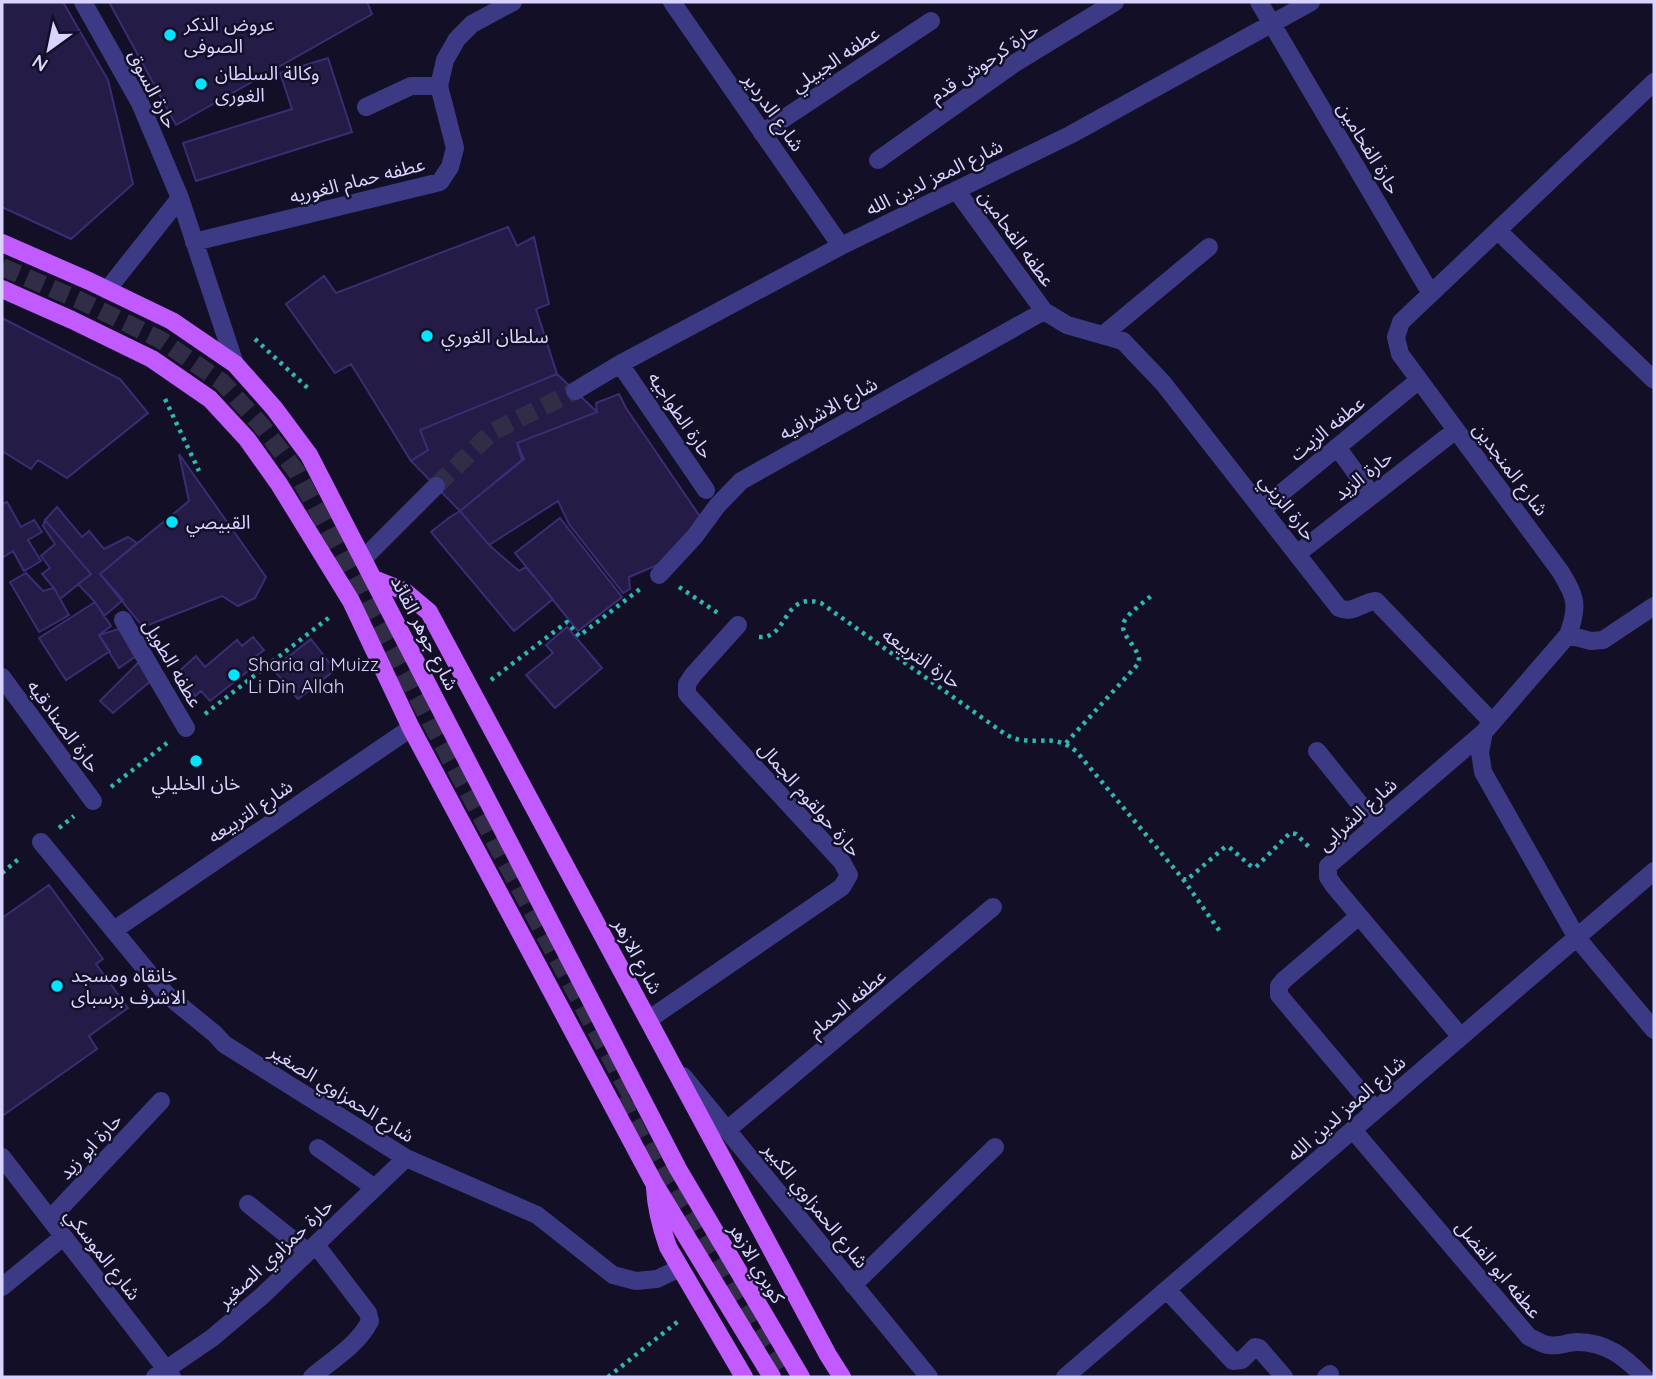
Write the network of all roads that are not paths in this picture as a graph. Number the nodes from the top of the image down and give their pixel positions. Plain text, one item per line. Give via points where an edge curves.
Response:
1 (83, 2) edge
2 (513, 2) edge
3 (672, 2) edge
4 (1115, 2) edge
5 (1259, 2) edge
6 (1311, 2) edge
7 (932, 20) dead end
8 (1271, 24) junction
9 (1654, 82) edge
10 (439, 86) junction
11 (366, 107) dead end
12 (762, 133) junction
13 (878, 160) dead end
14 (956, 190) junction
15 (180, 198) junction
16 (1498, 230) junction
17 (194, 242) junction
18 (2, 243) edge
19 (841, 246) junction
20 (1209, 247) dead end
21 (2, 289) edge
22 (107, 290) junction
23 (1431, 294) junction
24 (1044, 311) junction
25 (1103, 335) junction
26 (235, 364) junction
27 (620, 364) junction
28 (1419, 380) junction
29 (1654, 380) edge
30 (575, 391) tunnel mouth
31 (1456, 430) junction
32 (1337, 447) junction
33 (436, 486) tunnel mouth
34 (706, 490) dead end
35 (1373, 495) junction
36 (1262, 509) junction
37 (1297, 554) junction
38 (363, 559) junction
39 (659, 575) road end
40 (374, 579) junction
41 (1654, 606) edge
42 (123, 620) dead end
43 (738, 625) road end
44 (1568, 635) junction
45 (2, 677) edge
46 (1488, 727) junction
47 (186, 728) road end
48 (411, 728) junction
49 (1317, 751) dead end
50 (93, 801) road end
51 (1376, 824) junction
52 (41, 842) road end
53 (1654, 871) edge
54 (993, 907) dead end
55 (1359, 916) junction
56 (114, 930) junction
57 (1577, 938) junction
58 (648, 1020) junction
59 (1654, 1030) edge
60 (1461, 1037) junction
61 (670, 1060) junction
62 (161, 1101) dead end
63 (1376, 1110) junction
64 (727, 1130) junction
65 (1353, 1130) junction
66 (995, 1147) dead end
67 (318, 1148) dead end
68 (2, 1157) edge
69 (406, 1158) junction
70 (678, 1169) joint
71 (655, 1185) junction
72 (376, 1188) junction
73 (248, 1204) dead end
74 (50, 1219) junction
75 (63, 1237) junction
76 (312, 1249) junction
77 (681, 1268) junction
78 (853, 1285) junction
79 (2, 1287) edge
80 (1167, 1290) junction
81 (164, 1375) edge
82 (312, 1377) edge
83 (744, 1377) edge
84 (772, 1377) edge
85 (801, 1377) edge
86 (842, 1377) edge
87 (929, 1377) edge
88 (1065, 1377) edge
89 (1284, 1377) edge
90 (1644, 1377) edge

1 - 15 street, حارة السوق via 140,103
2 - 10 street via 472,24 457,39 444,60
3 - 12 street, شارع الدردير
4 - 13 street, حارة كرحوش قدم via 1015,63
5 - 8 street, حارة الفحامين
6 - 8 street, شارع المعز لدين الله
7 - 12 street, عطفه الجبيلي
8 - 14 street, شارع المعز لدين الله via 1070,135
8 - 23 street, حارة الفحامين
9 - 16 street, شارع المنجدين
10 - 11 street via 411,86
10 - 17 street, عطفه حمام الغوريه via 455,148 440,182
12 - 19 street, شارع الدردير
14 - 19 street, شارع المعز لدين الله
14 - 24 street, عطفه الفحامين
15 - 17 street, حارة السوق
15 - 22 street
16 - 23 street, شارع المنجدين
16 - 29 street
17 - 26 street, حارة السوق
18 - 22 main road, شارع جوهر القائد
19 - 27 street, شارع المعز لدين الله
20 - 25 street
21 - 48 main road via 152,359 210,399 247,439 294,507 351,601
22 - 26 main road, شارع جوهر القائد via 172,321
23 - 28 street, شارع المنجدين via 1401,322 1396,337 1399,354
24 - 25 street, حارة الزيني via 1067,325
24 - 39 street, شارع الاشرافيه via 741,481
25 - 36 street, حارة الزيني via 1124,341 1163,383
26 - 38 main road, شارع جوهر القائد via 309,455
27 - 30 street, شارع المعز لدين الله
27 - 34 street, حارة الطواجيه
28 - 31 street, شارع المنجدين
28 - 32 street, عطفه الزيت
31 - 35 street, حارة الزيد
31 - 44 street, شارع المنجدين via 1573,592 1575,617
32 - 35 street
32 - 36 street, عطفه الزيت
33 - 38 street
35 - 37 street, حارة الزيد
36 - 37 street, حارة الزيني
37 - 46 street, حارة الزيني via 1339,608 1348,611 1376,601
38 - 40 main road, شارع جوهر القائد
40 - 58 main road, شارع الازهر via 404,591 429,612
40 - 70 main road, شارع جوهر القائد
41 - 44 street via 1603,640
42 - 47 street, عطفه الطويل
43 - 58 street, حارة حولقوم الجمال via 687,684 687,694 849,875 842,887
44 - 46 street
45 - 50 street, حارة الصنادقيه
46 - 51 street, شارع الشرابى
46 - 57 street via 1480,752 1483,772
48 - 56 street, شارع التربيعه
48 - 71 main road
49 - 51 street
51 - 55 street, شارع الشرابى via 1328,866 1328,877
52 - 56 street, شارع الحمزاوي الصغير
53 - 57 street, شارع المعز لدين الله
54 - 64 street, عطفه الحمام
55 - 60 street, شارع الشرابى
55 - 63 street via 1284,980 1279,995
56 - 69 street, شارع الحمزاوي الصغير via 166,994 224,1044
57 - 59 street
57 - 60 street, شارع المعز لدين الله
58 - 61 main road, شارع الازهر
60 - 63 street, شارع المعز لدين الله
61 - 64 street, شارع الحمزاوي الكبير
61 - 86 main road, شارع الازهر
62 - 74 street, حارة ابو زيد
63 - 65 street, شارع المعز لدين الله
64 - 78 street, شارع الحمزاوي الكبير
65 - 80 street, شارع المعز لدين الله
65 - 90 street, عطفه ابو الفضل via 1529,1336 1550,1346 1595,1343 1614,1350
66 - 78 street
67 - 72 street
68 - 74 street, شارع الموسكي
69 - 72 street, حارة حمزاوي الصغير
69 - 77 street, شارع الحمزاوي الصغير via 537,1215 613,1275 636,1281 657,1279
70 - 85 main road, كوبري الازهر
71 - 77 main road via 661,1227
71 - 84 main road
72 - 76 street, حارة حمزاوي الصغير
73 - 76 street
74 - 75 street, شارع الموسكي
75 - 79 street
75 - 81 street, شارع الموسكي
76 - 81 street, حارة حمزاوي الصغير via 252,1305
76 - 82 street via 370,1321 365,1332
77 - 83 main road
78 - 87 street, شارع الحمزاوي الكبير
80 - 88 street, شارع المعز لدين الله
80 - 89 street via 1233,1361 1259,1348

